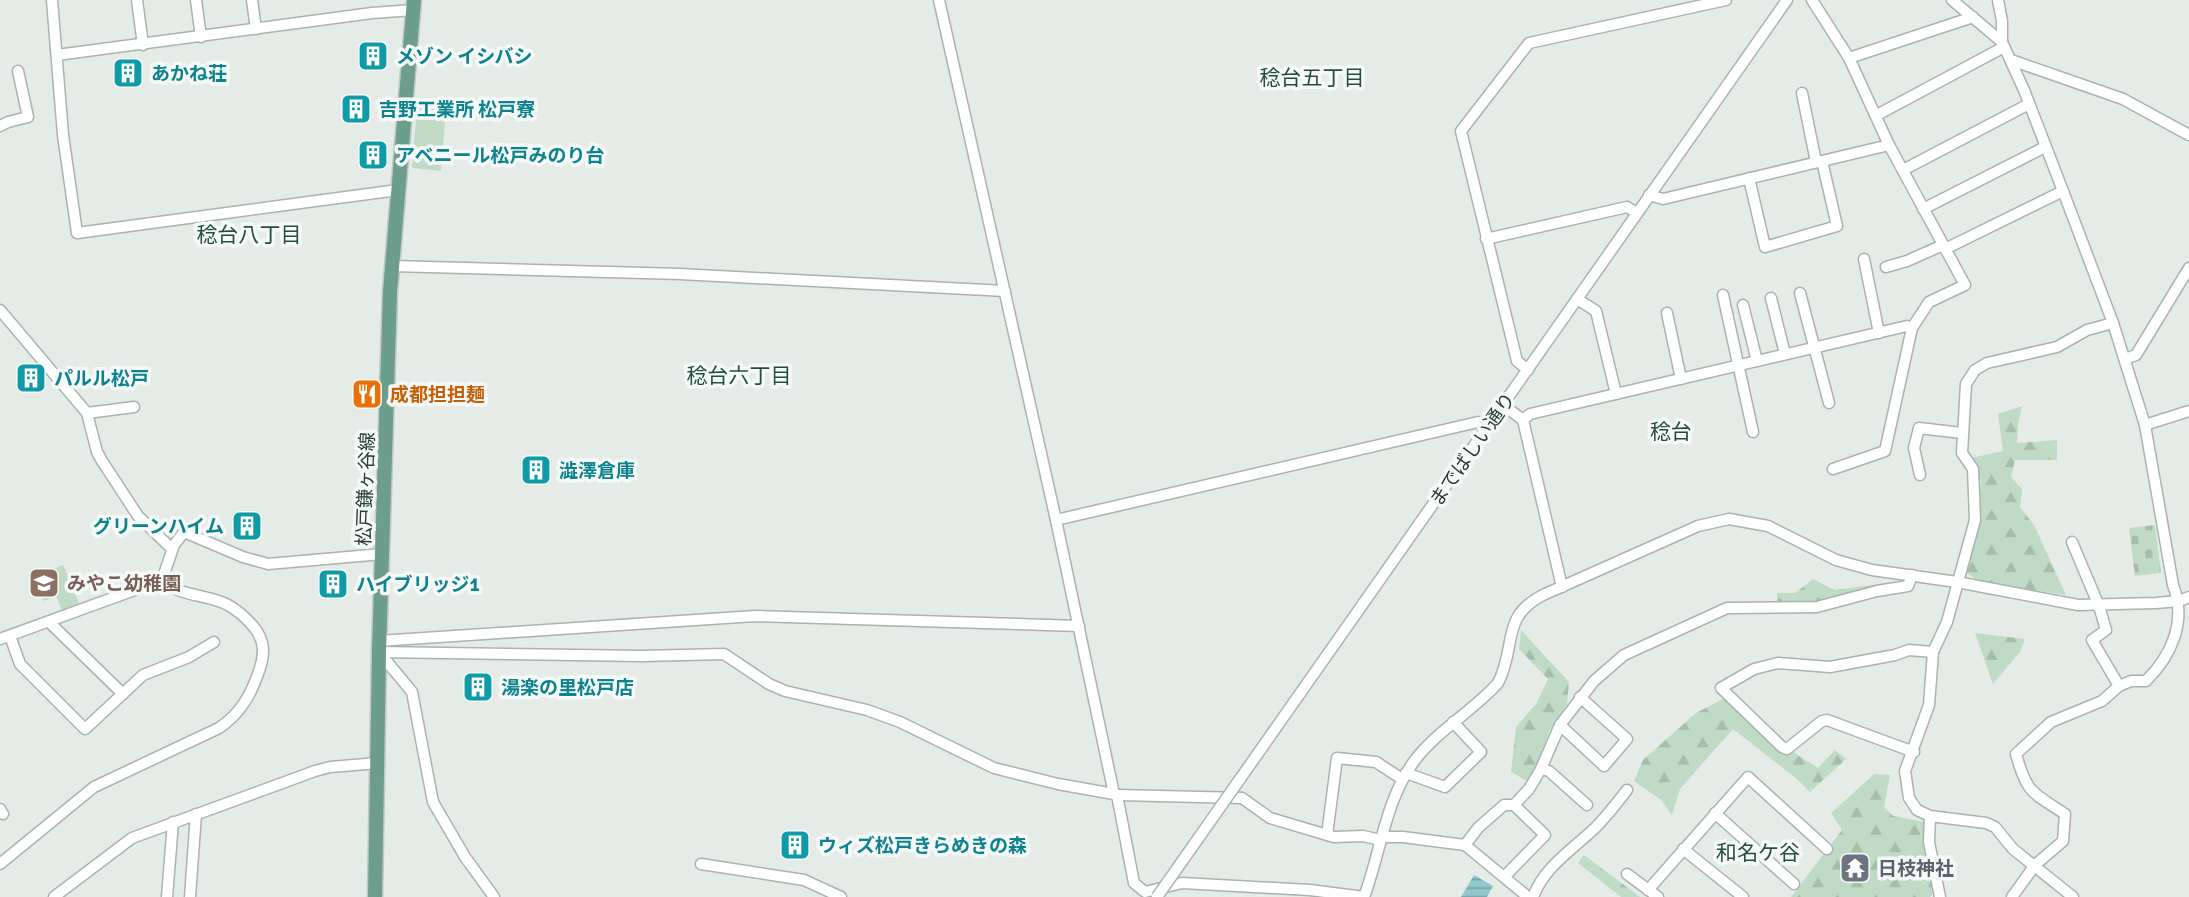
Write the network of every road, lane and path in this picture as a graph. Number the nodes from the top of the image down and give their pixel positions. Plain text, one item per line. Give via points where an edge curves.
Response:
1 (52, 0) edge
2 (137, 0) edge
3 (196, 0) edge
4 (252, 0) edge
5 (370, 0) edge
6 (939, 0) edge
7 (1726, 0) edge
8 (1787, 0) edge
9 (1812, 0) edge
10 (1952, 0) edge
11 (1998, 0) edge
12 (413, 5) edge
13 (372, 13) junction
14 (1973, 17) junction
15 (256, 29) junction
16 (201, 37) junction
17 (143, 44) junction
18 (2003, 45) junction
19 (57, 55) junction
20 (1849, 58) junction
21 (2011, 61) junction
22 (18, 71) dead end
23 (1802, 93) dead end
24 (2029, 104) junction
25 (1877, 115) junction
26 (0, 126) edge
27 (2189, 135) edge
28 (1889, 145) junction
29 (2045, 147) junction
30 (1819, 162) junction
31 (1903, 170) junction
32 (1749, 178) junction
33 (398, 190) junction
34 (2063, 191) junction
35 (1649, 195) junction
36 (1923, 209) junction
37 (1637, 213) junction
38 (1486, 239) junction
39 (1944, 247) junction
40 (1864, 259) dead end
41 (392, 266) junction
42 (1886, 267) dead end
43 (2189, 268) edge
44 (1005, 291) junction
45 (1800, 293) dead end
46 (1723, 295) dead end
47 (1771, 298) dead end
48 (1577, 299) junction
49 (1743, 305) dead end
50 (0, 310) edge
51 (1667, 313) dead end
52 (2113, 323) junction
53 (1912, 328) junction
54 (1879, 333) junction
55 (1815, 347) junction
56 (1786, 354) junction
57 (2125, 359) junction
58 (1757, 361) junction
59 (1739, 365) junction
60 (1528, 370) junction
61 (1681, 379) junction
62 (1616, 394) junction
63 (1829, 403) dead end
64 (1503, 405) junction
65 (134, 407) dead end
66 (2189, 411) edge
67 (87, 413) junction
68 (1523, 420) junction
69 (2144, 425) junction
70 (1488, 427) junction
71 (1753, 432) dead end
72 (1962, 433) junction
73 (1833, 469) dead end
74 (1920, 475) dead end
75 (1056, 520) junction
76 (2071, 542) dead end
77 (173, 549) junction
78 (382, 554) junction
79 (1912, 575) junction
80 (162, 580) junction
81 (1957, 582) junction
82 (1562, 587) junction
83 (2184, 599) edge
84 (2099, 606) junction
85 (2189, 612) edge
86 (49, 622) junction
87 (1079, 626) junction
88 (5, 637) edge
89 (214, 642) dead end
90 (379, 646) junction
91 (1933, 652) junction
92 (2119, 686) junction
93 (123, 694) junction
94 (1580, 697) junction
95 (1453, 722) junction
96 (1560, 725) junction
97 (1914, 752) junction
98 (377, 764) junction
99 (1541, 769) junction
100 (1404, 776) junction
101 (1627, 790) dead end
102 (1116, 795) junction
103 (1514, 805) junction
104 (1587, 805) dead end
105 (1716, 813) junction
106 (196, 814) junction
107 (1930, 816) junction
108 (173, 822) junction
109 (1327, 835) junction
110 (1381, 839) junction
111 (1465, 845) junction
112 (1684, 849) junction
113 (1827, 849) dead end
114 (0, 864) edge
115 (701, 864) dead end
116 (2035, 866) junction
117 (1627, 874) dead end
118 (1505, 876) junction
119 (1794, 884) dead end
120 (1648, 890) junction
121 (54, 897) edge
122 (167, 897) edge
123 (190, 897) edge
124 (375, 897) edge
125 (494, 897) edge
126 (841, 897) edge
127 (1157, 897) edge
128 (1364, 897) edge
129 (1531, 897) edge
130 (1658, 897) edge
131 (1743, 897) edge
132 (1940, 897) edge
133 (2011, 897) edge
134 (2073, 897) edge

1 - 19 street
2 - 17 street
3 - 16 street
4 - 15 street
5 - 13 street
6 - 44 street
7 - 38 street via 1529,43 1461,131
8 - 35 street, までばしい通り
9 - 20 street
10 - 14 street
11 - 18 street
12 - 13 street
12 - 33 main road, 松戸鎌ヶ谷線
13 - 15 street
14 - 18 street
14 - 20 street
15 - 16 street
16 - 17 street
17 - 19 street
18 - 21 street
18 - 25 street
19 - 33 street via 77,233
20 - 25 street
21 - 24 street
21 - 27 street via 2123,99
22 - 26 street via 28,117
23 - 30 street
24 - 29 street
24 - 31 street
25 - 28 street
28 - 30 street
28 - 31 street
29 - 34 street
29 - 36 street
30 - 32 street
30 - 32 street via 1837,226 1765,247
31 - 36 street
32 - 35 street via 1663,199
33 - 41 main road, 松戸鎌ヶ谷線
34 - 39 street
34 - 52 street
35 - 37 street, までばしい通り
36 - 39 street
37 - 38 street via 1627,207
37 - 48 street, までばしい通り
38 - 60 street via 1517,361
39 - 42 street
39 - 53 street via 1965,285 1929,302
40 - 54 street
41 - 44 street via 680,274
41 - 78 main road, 松戸鎌ヶ谷線
43 - 57 street via 2136,355
44 - 75 street
45 - 55 street
46 - 59 street
47 - 56 street
48 - 60 street, までばしい通り
48 - 62 street via 1596,311
49 - 58 street
50 - 67 street
51 - 61 street
52 - 57 street
52 - 72 street via 2087,330 2057,347 1975,370 1966,384
53 - 54 street
53 - 73 street via 1885,451
54 - 55 street
55 - 56 street
55 - 63 street
56 - 58 street
57 - 69 street
58 - 59 street
59 - 61 street
59 - 71 street
60 - 64 street, までばしい通り
61 - 62 street
62 - 68 street via 1530,414
64 - 68 street
64 - 70 street, までばしい通り
65 - 67 street
66 - 69 street
67 - 77 street via 102,461 138,516
68 - 82 street
69 - 83 street via 2173,584
70 - 75 street via 1478,422
70 - 127 street, までばしい通り, bridge
72 - 74 street via 1919,428 1914,448
72 - 81 street via 1962,453 1973,469 1975,520
75 - 87 street
76 - 84 street
77 - 78 street via 184,532 268,564
77 - 80 street
78 - 90 main road, 松戸鎌ヶ谷線
79 - 81 street
79 - 82 street via 1854,566 1768,526 1729,519 1698,526
79 - 94 street via 1908,586 1817,607 1713,612 1624,655
80 - 86 street
80 - 114 street via 173,588 227,605 260,634 264,646 261,668 244,704 219,728 94,787
81 - 84 street
81 - 91 street via 1947,622
82 - 95 street via 1522,609 1499,683
83 - 84 street
83 - 85 street
83 - 92 street via 2161,666 2146,681
84 - 92 street via 2106,631 2092,640
86 - 88 street
86 - 93 street
87 - 90 street via 755,616
87 - 102 street
88 - 93 street via 20,664 89,734
89 - 93 street via 143,675
90 - 98 main road, 松戸鎌ヶ谷線
90 - 102 street via 642,656 724,654 785,691 900,722 994,768
90 - 125 street via 412,692 433,802
91 - 97 street via 1930,705
91 - 97 street via 1909,650 1830,667 1779,663 1754,669 1721,688 1787,750 1827,720
92 - 116 street via 2102,701 2051,722 2016,754 2030,790 2065,814 2063,841
94 - 96 street
94 - 96 street via 1627,739 1604,766
95 - 100 street
95 - 100 street via 1481,752 1445,787
96 - 99 street
97 - 107 street via 1905,771 1909,798 1917,810
98 - 106 street via 330,767
98 - 124 main road, 松戸鎌ヶ谷線
99 - 103 street
99 - 104 street
100 - 109 street via 1376,762 1337,758
100 - 110 street
101 - 129 street via 1547,873
102 - 109 street via 1242,798 1270,818
102 - 128 street via 1133,883 1145,892 1182,883
103 - 111 street via 1504,805
103 - 118 street via 1545,835
105 - 112 street
105 - 113 street via 1748,777
105 - 119 street
106 - 108 street
106 - 123 street
107 - 116 street via 1995,827
107 - 132 street via 1929,842
108 - 121 street via 132,838
108 - 122 street
109 - 110 street
110 - 111 street via 1403,837
110 - 128 street
111 - 118 street
112 - 120 street
112 - 131 street
115 - 126 street via 804,880
116 - 133 street
116 - 134 street
117 - 120 street
118 - 129 street
120 - 130 street

